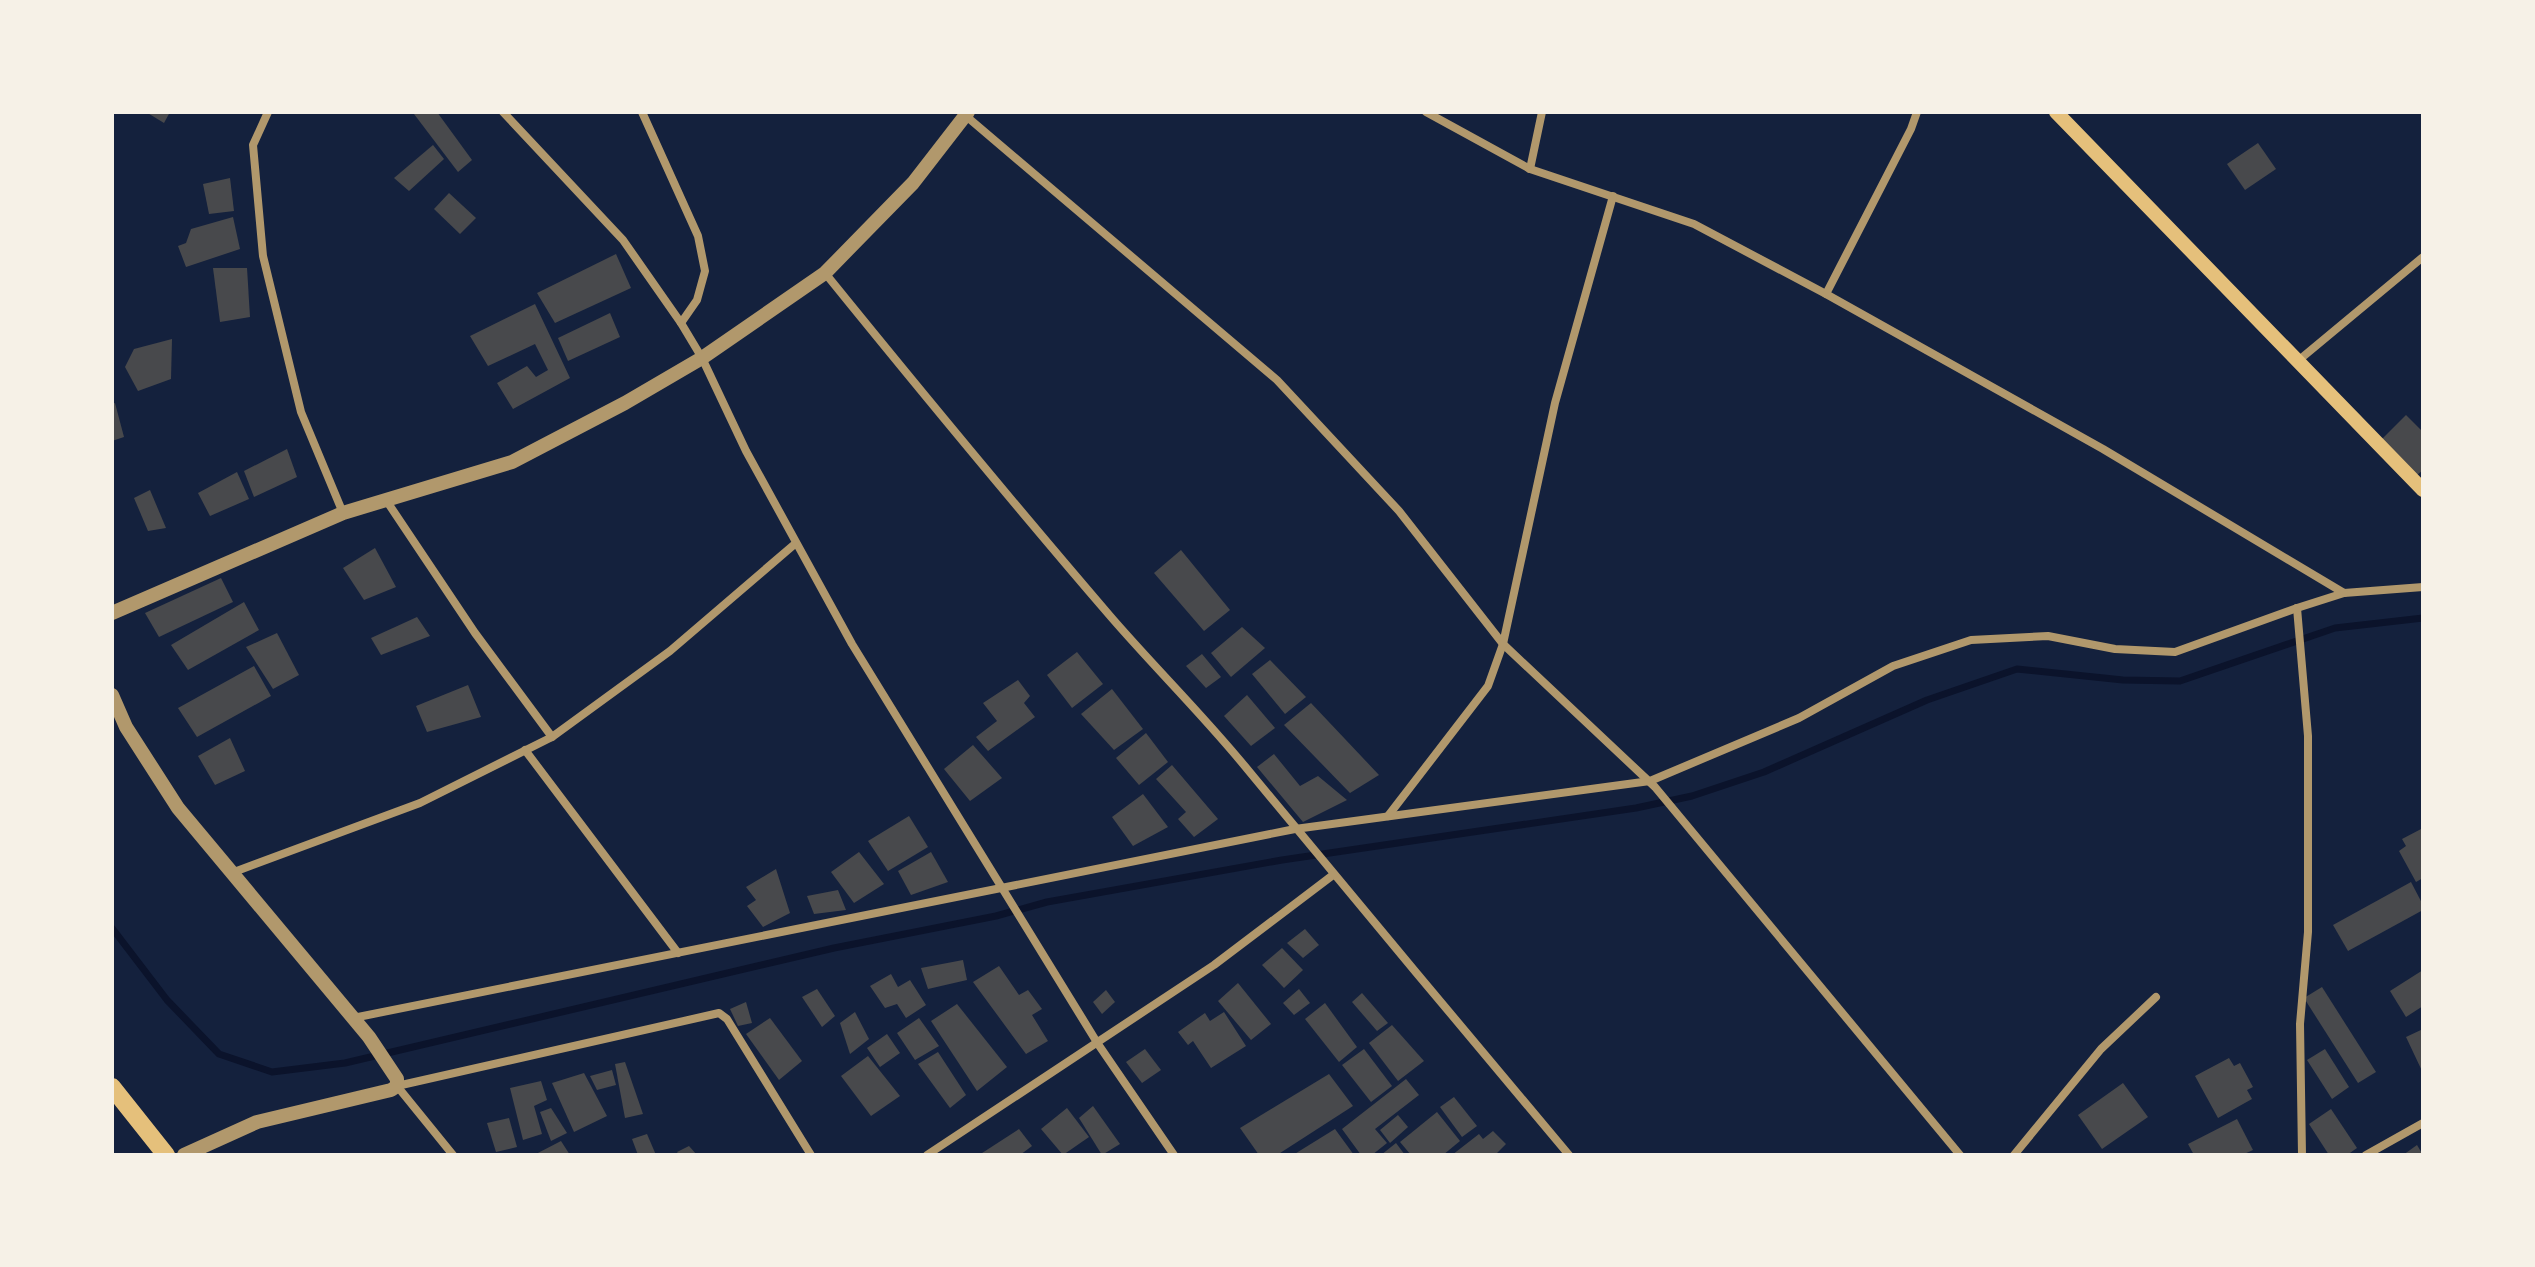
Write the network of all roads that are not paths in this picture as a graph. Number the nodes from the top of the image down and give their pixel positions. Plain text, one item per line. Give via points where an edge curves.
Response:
1 (268, 112) edge
2 (503, 112) edge
3 (642, 112) edge
4 (1426, 112) edge
5 (1542, 112) edge
6 (1917, 112) edge
7 (2056, 112) edge
8 (967, 114) edge
9 (1530, 169) junction
10 (1613, 196) junction
11 (2423, 257) edge
12 (825, 273) junction
13 (1826, 294) junction
14 (681, 323) junction
15 (702, 358) junction
16 (2299, 360) junction
17 (2423, 490) edge
18 (386, 500) junction
19 (343, 513) junction
20 (796, 543) junction
21 (2423, 587) edge
22 (2344, 593) junction
23 (2297, 608) junction
24 (112, 613) edge
25 (1503, 644) junction
26 (112, 695) edge
27 (552, 737) junction
28 (525, 750) junction
29 (1653, 784) junction
30 (1387, 816) junction
31 (1295, 829) junction
32 (234, 872) junction
33 (1333, 875) junction
34 (1002, 888) junction
35 (678, 953) junction
36 (2156, 997) dead end
37 (352, 1018) junction
38 (1098, 1044) junction
39 (397, 1086) junction
40 (112, 1087) edge
41 (2423, 1123) edge
42 (166, 1155) edge
43 (184, 1155) edge
44 (453, 1155) edge
45 (811, 1155) edge
46 (927, 1155) edge
47 (1174, 1155) edge
48 (1569, 1155) edge
49 (1960, 1155) edge
50 (2014, 1155) edge
51 (2302, 1155) edge
52 (2366, 1155) edge

1 - 19 street via 253,145 263,256 301,412
2 - 14 street via 623,240
3 - 14 street via 698,236 705,271 697,300
4 - 9 street
5 - 9 street
6 - 13 street
7 - 16 main road
8 - 12 street via 913,183
8 - 25 street via 1277,380 1399,511
9 - 10 street
10 - 13 street via 1694,224
10 - 25 street via 1555,403
11 - 16 street
12 - 15 street
12 - 31 street via 949,426
13 - 22 street via 2103,449
14 - 15 street
15 - 18 street via 512,462
15 - 20 street
16 - 17 main road
18 - 19 street
18 - 27 street
19 - 24 street
20 - 27 street via 670,651
20 - 34 street
21 - 22 street
22 - 23 street
23 - 29 street via 2175,652 2115,649 2048,636 1971,640 1893,666 1799,718
23 - 51 street via 2308,736 2309,835 2300,1024
25 - 29 street
25 - 30 street via 1488,686
26 - 32 street via 126,727 178,808
27 - 28 street
28 - 32 street via 420,803
28 - 35 street
29 - 30 street
29 - 49 street
30 - 31 street
31 - 33 street
31 - 34 street
32 - 37 street
33 - 38 street
33 - 48 street
34 - 35 street
34 - 38 street
35 - 37 street
36 - 50 street via 2101,1049
37 - 39 street via 384,1059
38 - 46 street
38 - 47 street
39 - 43 street via 257,1122
39 - 44 street
39 - 45 street via 719,1013
40 - 42 highway
41 - 52 street

